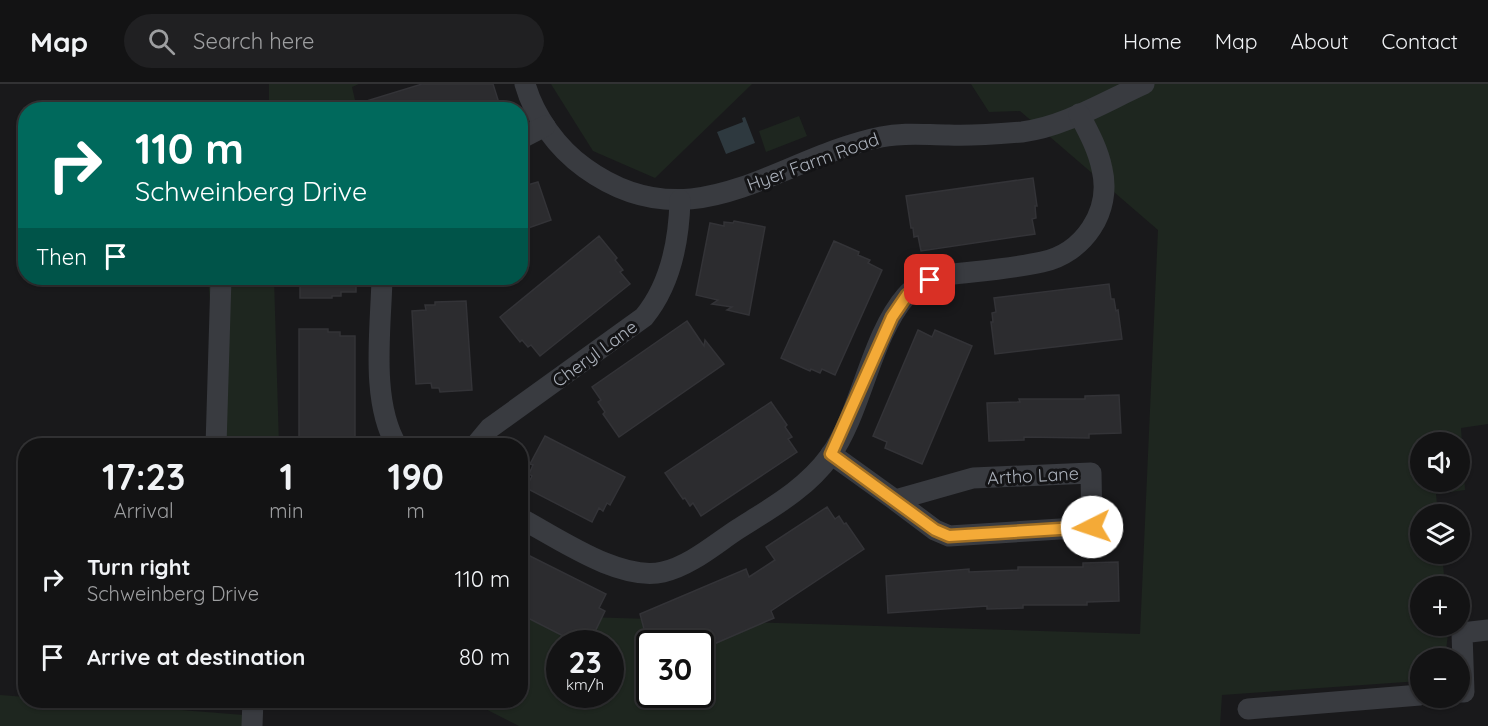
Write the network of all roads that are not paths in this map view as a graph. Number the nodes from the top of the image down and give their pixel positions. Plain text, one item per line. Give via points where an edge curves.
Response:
1 (525, 84) edge
2 (1144, 84) edge
3 (1079, 114) junction
4 (545, 126) junction
5 (528, 135) edge
6 (680, 200) junction
7 (221, 285) edge
8 (382, 285) edge
9 (216, 438) edge
10 (393, 438) edge
11 (482, 438) edge
12 (831, 454) junction
13 (895, 500) junction
14 (528, 522) edge
15 (1488, 630) edge
16 (1463, 648) edge
17 (1410, 696) edge
18 (253, 708) edge
19 (1248, 710) dead end
20 (252, 726) edge

1 - 4 street, Hyer Farm Road
2 - 3 street, Hyer Farm Road
3 - 6 street, Hyer Farm Road via 1023,132 915,133 878,138 726,192
3 - 12 street via 1102,168 1105,192 1096,222 1085,238 1043,262 946,275 907,295 892,317
4 - 5 street
4 - 6 street, Hyer Farm Road via 569,155 606,181 639,193
6 - 11 street, Cheryl Lane via 678,243 659,294 645,317 490,428
7 - 9 street
8 - 10 street via 381,385 386,422
12 - 13 street, Artho Lane
12 - 14 street via 812,477 786,498 692,559 663,572 621,569
13 - 13 street, Artho Lane via 973,478 1091,473 1092,527 949,536
15 - 16 street via 1462,633
17 - 19 street
18 - 20 street

